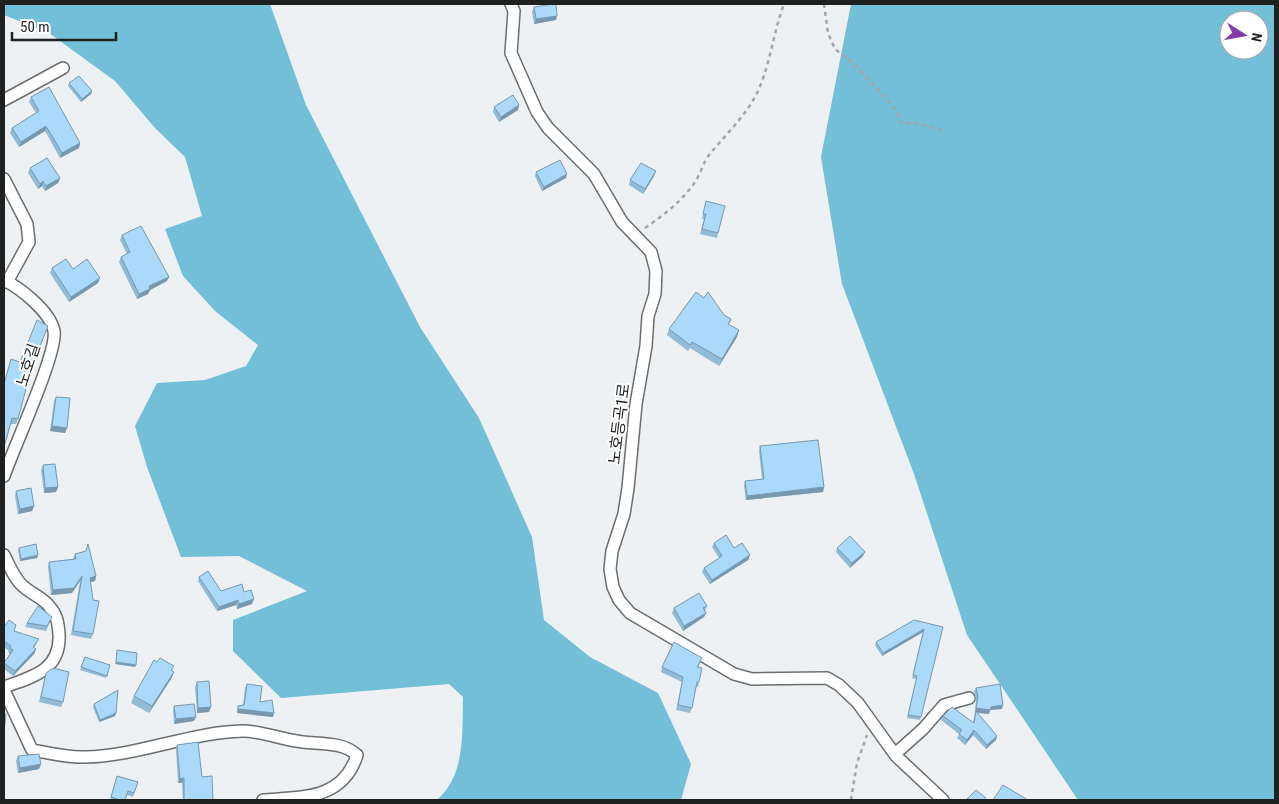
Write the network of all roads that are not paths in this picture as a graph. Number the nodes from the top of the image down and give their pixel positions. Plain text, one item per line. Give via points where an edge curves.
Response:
1 (511, 4) edge
2 (63, 68) dead end
3 (4, 100) edge
4 (4, 179) edge
5 (6, 281) edge
6 (4, 476) edge
7 (4, 555) edge
8 (4, 688) edge
9 (969, 698) dead end
10 (895, 754) junction
11 (263, 800) edge
12 (943, 800) edge

1 - 10 street, 노호등곡1로 via 514,11 511,53 537,112 548,128 594,174 622,222 651,252 656,271 624,514 612,551 610,569 619,600 630,613 734,674 752,679 827,678 858,703
2 - 3 street
4 - 5 street via 27,224 29,242
5 - 6 street, 노호길 via 19,288 34,303 50,320 55,332 49,362
7 - 8 street via 22,586 48,603 58,618 59,639 55,660 37,674
8 - 11 street via 32,750 84,757 244,731 288,741 338,746 357,755 353,768 323,794
9 - 10 street via 944,705 924,729
10 - 12 street, 노호등곡1로

